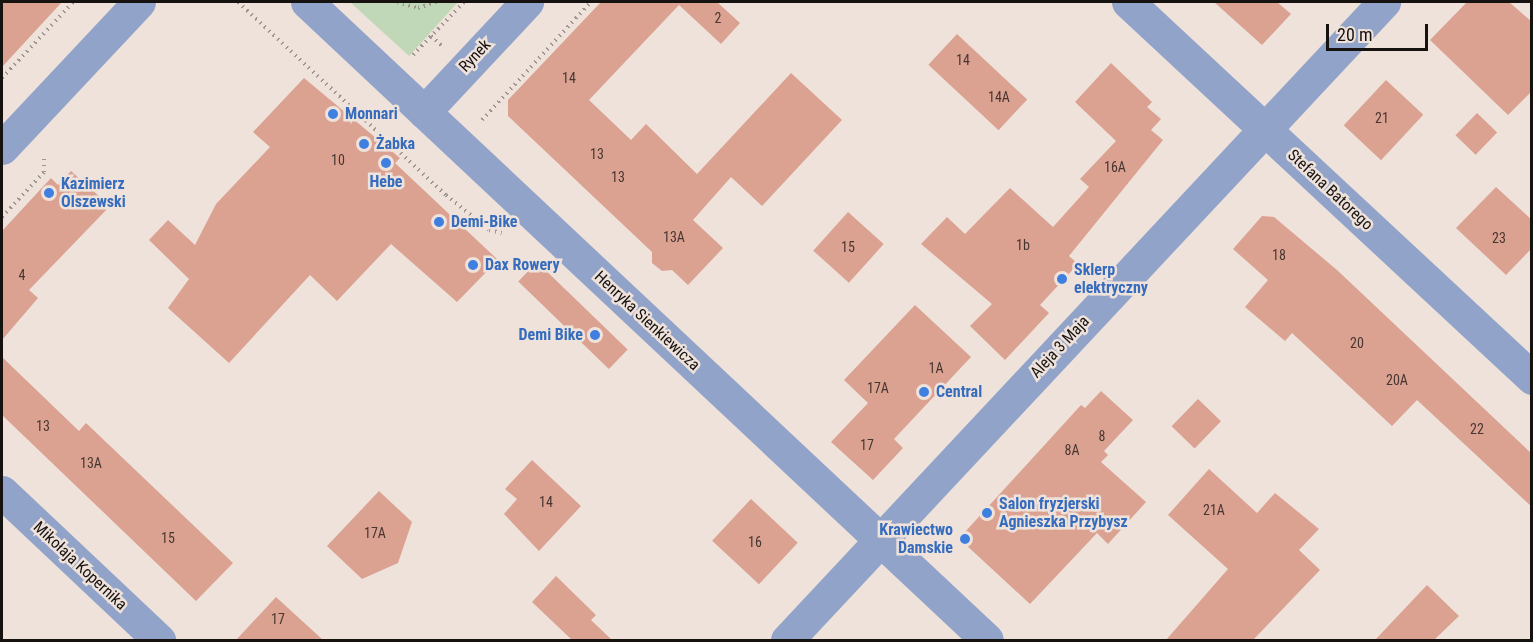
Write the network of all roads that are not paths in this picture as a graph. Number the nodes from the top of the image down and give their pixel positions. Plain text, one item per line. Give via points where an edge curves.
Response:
1 (139, 2) edge
2 (307, 2) edge
3 (527, 2) edge
4 (1128, 2) edge
5 (1384, 2) edge
6 (424, 112) junction
7 (1264, 129) junction
8 (2, 148) edge
9 (1532, 378) edge
10 (2, 492) edge
11 (880, 541) junction
12 (159, 640) edge
13 (787, 640) edge
14 (987, 640) edge

1 - 8 street
2 - 6 street, Henryka Sienkiewicza
3 - 6 street, Rynek
4 - 7 street, Stefana Batorego
5 - 7 street, Aleja 3 Maja
6 - 11 street, Henryka Sienkiewicza
7 - 9 street, Stefana Batorego
7 - 11 street, Aleja 3 Maja
10 - 12 street, Mikołaja Kopernika
11 - 13 street, Aleja 3 Maja
11 - 14 street, Henryka Sienkiewicza

